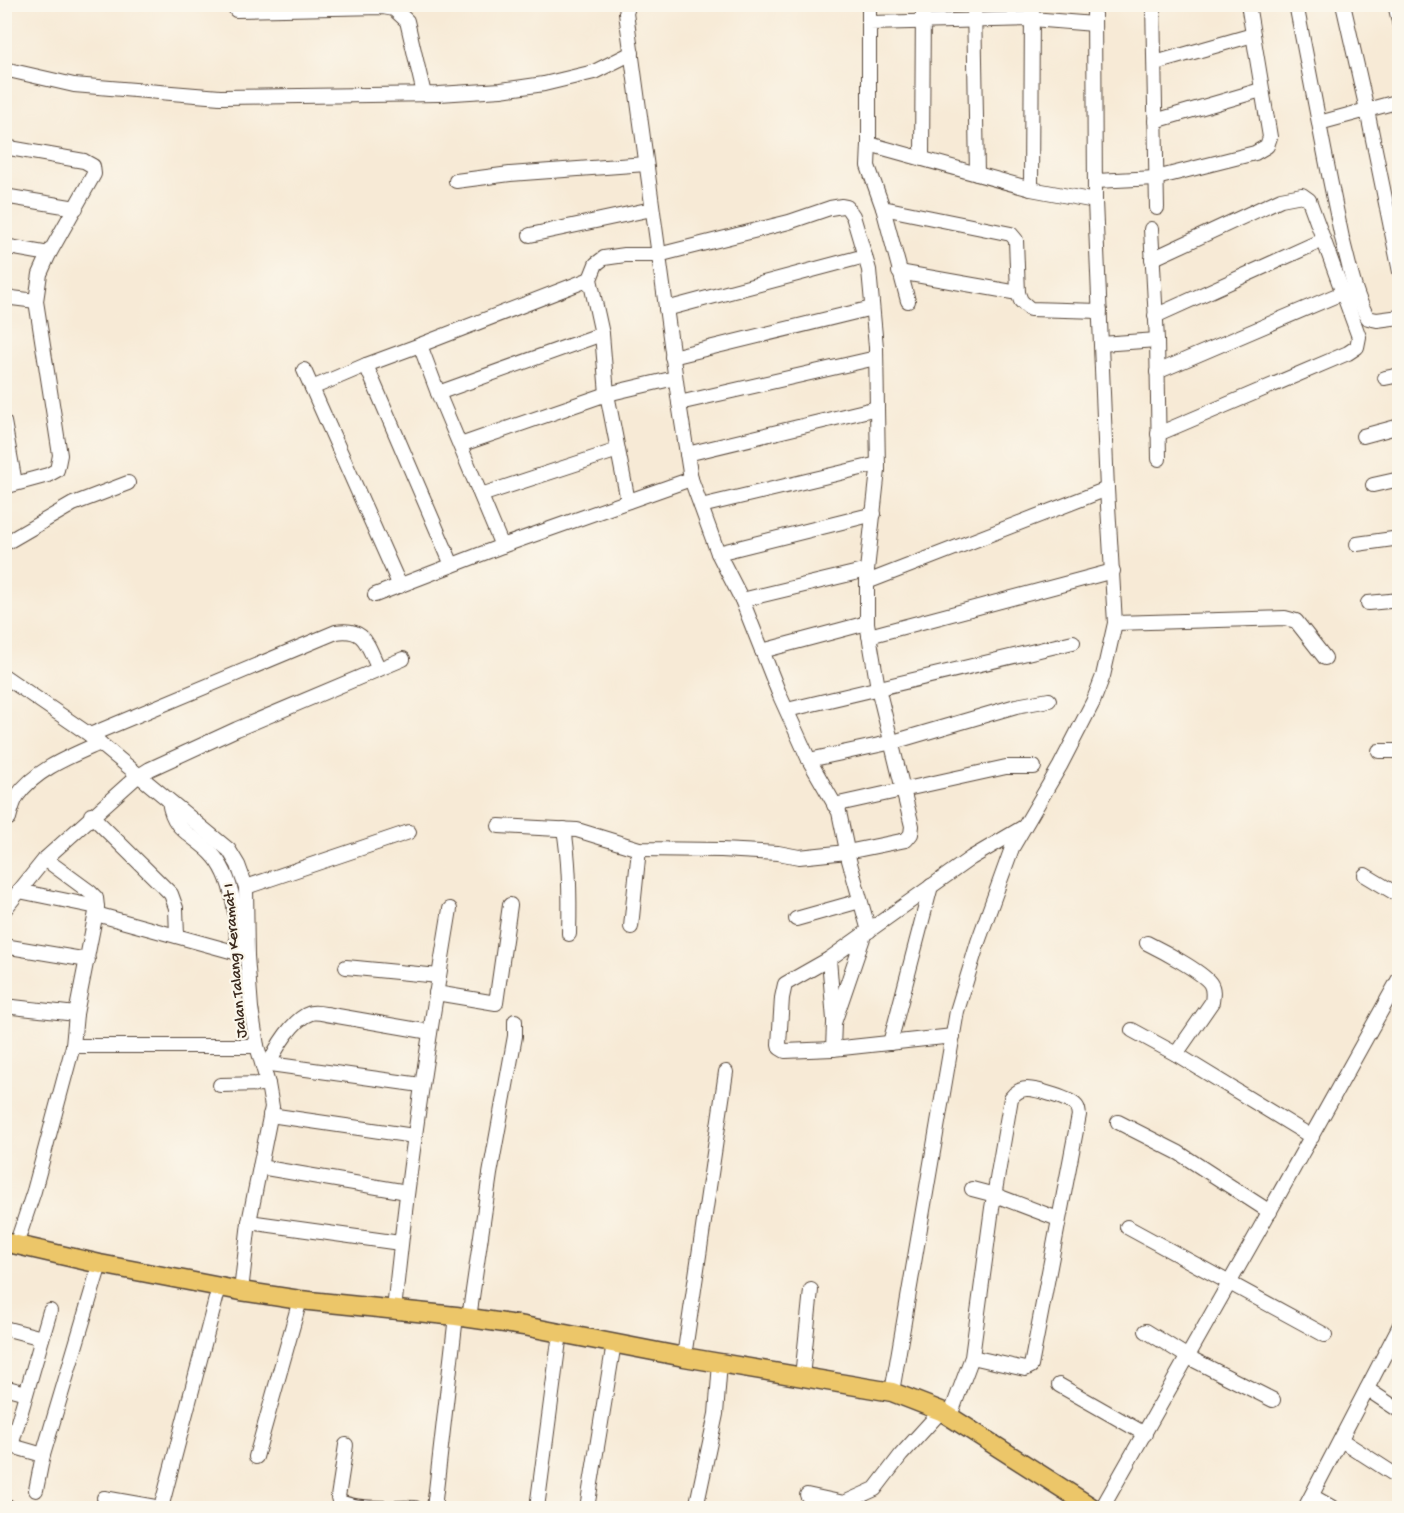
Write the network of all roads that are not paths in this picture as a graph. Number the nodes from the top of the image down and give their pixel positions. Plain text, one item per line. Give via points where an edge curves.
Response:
1 (628, 4) edge
2 (869, 4) edge
3 (923, 4) edge
4 (974, 4) edge
5 (1032, 4) edge
6 (1094, 4) edge
7 (1153, 4) edge
8 (1248, 4) edge
9 (1296, 4) edge
10 (1343, 4) edge
11 (1395, 4) edge
12 (236, 10) dead end
13 (1032, 19) junction
14 (974, 20) junction
15 (923, 22) junction
16 (869, 23) junction
17 (1094, 24) junction
18 (1400, 26) edge
19 (1253, 35) junction
20 (632, 53) junction
21 (1155, 63) junction
22 (4, 69) edge
23 (1261, 90) junction
24 (424, 94) junction
25 (1400, 101) edge
26 (1367, 110) junction
27 (1155, 121) junction
28 (1319, 123) junction
29 (869, 144) junction
30 (4, 147) edge
31 (922, 159) junction
32 (646, 164) junction
33 (977, 174) junction
34 (1156, 178) junction
35 (456, 181) dead end
36 (1096, 181) junction
37 (1031, 189) junction
38 (4, 196) edge
39 (1095, 201) junction
40 (76, 208) junction
41 (883, 208) junction
42 (1157, 208) dead end
43 (652, 209) junction
44 (1150, 228) dead end
45 (530, 235) dead end
46 (1323, 240) junction
47 (4, 246) edge
48 (49, 254) junction
49 (658, 255) junction
50 (865, 256) junction
51 (1152, 259) junction
52 (899, 272) junction
53 (1400, 272) edge
54 (590, 279) junction
55 (1018, 293) junction
56 (1342, 293) junction
57 (4, 297) edge
58 (36, 301) junction
59 (908, 301) dead end
60 (872, 308) junction
61 (666, 309) junction
62 (1100, 311) junction
63 (1155, 316) junction
64 (1400, 317) edge
65 (602, 334) junction
66 (1157, 340) junction
67 (1101, 344) junction
68 (420, 345) junction
69 (672, 357) junction
70 (876, 358) junction
71 (366, 365) junction
72 (304, 370) dead end
73 (1157, 372) junction
74 (1400, 375) edge
75 (675, 378) junction
76 (1385, 378) dead end
77 (312, 388) junction
78 (438, 393) junction
79 (608, 394) junction
80 (679, 404) junction
81 (877, 408) junction
82 (4, 422) edge
83 (1400, 426) edge
84 (1158, 434) junction
85 (1363, 436) dead end
86 (460, 445) junction
87 (618, 450) junction
88 (687, 454) junction
89 (1159, 459) dead end
90 (878, 464) junction
91 (691, 479) junction
92 (1400, 479) edge
93 (128, 483) dead end
94 (10, 485) edge
95 (1373, 485) dead end
96 (1107, 489) junction
97 (481, 495) junction
98 (628, 501) junction
99 (701, 506) junction
100 (874, 514) junction
101 (1400, 538) edge
102 (4, 544) edge
103 (1357, 544) dead end
104 (502, 546) junction
105 (718, 553) junction
106 (452, 565) junction
107 (1113, 571) junction
108 (867, 576) junction
109 (400, 586) junction
110 (375, 595) dead end
111 (742, 600) junction
112 (1400, 600) edge
113 (1368, 603) dead end
114 (1115, 623) junction
115 (868, 630) junction
116 (1073, 642) dead end
117 (762, 651) junction
118 (1325, 658) dead end
119 (403, 660) dead end
120 (379, 669) junction
121 (7, 684) edge
122 (878, 688) junction
123 (1049, 700) dead end
124 (787, 710) junction
125 (95, 739) junction
126 (892, 742) junction
127 (1379, 751) dead end
128 (1400, 751) edge
129 (809, 760) junction
130 (1034, 767) dead end
131 (140, 775) junction
132 (905, 790) junction
133 (169, 801) junction
134 (834, 805) junction
135 (91, 815) junction
136 (9, 818) dead end
137 (499, 826) dead end
138 (1024, 827) junction
139 (564, 829) junction
140 (409, 832) dead end
141 (639, 849) junction
142 (847, 852) junction
143 (45, 859) junction
144 (1365, 875) dead end
145 (931, 886) junction
146 (246, 887) junction
147 (19, 891) junction
148 (1400, 896) edge
149 (860, 901) junction
150 (510, 905) dead end
151 (450, 909) dead end
152 (4, 910) edge
153 (97, 911) junction
154 (796, 919) dead end
155 (631, 927) dead end
156 (866, 933) junction
157 (569, 934) dead end
158 (177, 936) junction
159 (1147, 943) dead end
160 (4, 946) edge
161 (242, 955) junction
162 (829, 959) junction
163 (88, 960) junction
164 (346, 967) dead end
165 (439, 976) junction
166 (1400, 977) edge
167 (436, 993) junction
168 (4, 1006) edge
169 (76, 1014) junction
170 (515, 1021) dead end
171 (834, 1023) junction
172 (1132, 1030) dead end
173 (430, 1032) junction
174 (953, 1036) junction
175 (890, 1043) junction
176 (73, 1046) junction
177 (257, 1046) junction
178 (833, 1049) junction
179 (1176, 1054) junction
180 (266, 1064) junction
181 (726, 1072) dead end
182 (268, 1084) junction
183 (220, 1085) dead end
184 (421, 1085) junction
185 (270, 1115) junction
186 (1118, 1122) dead end
187 (414, 1136) junction
188 (1312, 1137) junction
189 (260, 1167) junction
190 (972, 1189) dead end
191 (407, 1192) junction
192 (994, 1195) junction
193 (1270, 1212) junction
194 (1058, 1219) junction
195 (249, 1222) junction
196 (1127, 1227) dead end
197 (10, 1243) edge
198 (400, 1243) junction
199 (100, 1264) junction
200 (1229, 1284) junction
201 (219, 1287) junction
202 (811, 1290) dead end
203 (241, 1291) junction
204 (300, 1300) junction
205 (50, 1311) dead end
206 (394, 1311) junction
207 (462, 1317) junction
208 (1400, 1325) edge
209 (4, 1328) edge
210 (1146, 1331) dead end
211 (560, 1332) junction
212 (1325, 1335) dead end
213 (42, 1338) junction
214 (614, 1343) junction
215 (684, 1357) junction
216 (1188, 1357) junction
217 (972, 1358) junction
218 (720, 1363) junction
219 (802, 1377) junction
220 (1059, 1384) dead end
221 (4, 1387) edge
222 (1367, 1389) junction
223 (892, 1392) junction
224 (26, 1393) junction
225 (1273, 1400) dead end
226 (1400, 1411) edge
227 (945, 1414) junction
228 (1145, 1434) junction
229 (1341, 1440) junction
230 (8, 1445) edge
231 (346, 1445) dead end
232 (43, 1455) junction
233 (256, 1456) dead end
234 (1400, 1478) edge
235 (36, 1490) dead end
236 (807, 1495) dead end
237 (1312, 1496) junction
238 (104, 1498) dead end
239 (843, 1506) edge
240 (4, 1507) edge
241 (161, 1508) edge
242 (378, 1508) edge
243 (10, 1509) edge
244 (415, 1509) edge
245 (434, 1509) edge
246 (537, 1509) edge
247 (587, 1509) edge
248 (696, 1509) edge
249 (1093, 1509) edge
250 (1102, 1509) edge
251 (1305, 1509) edge
252 (1333, 1509) edge

1 - 20 street
2 - 16 street
3 - 15 street
4 - 14 street
5 - 13 street
6 - 17 street
7 - 21 street
8 - 19 street
9 - 28 street
10 - 26 street
11 - 18 street
12 - 24 street via 394,9 407,21
13 - 14 street
13 - 17 street
13 - 37 street
14 - 15 street
14 - 33 street
15 - 16 street
15 - 31 street
16 - 29 street
17 - 36 street
19 - 21 street
19 - 23 street
20 - 24 street via 594,72 544,84
20 - 32 street
21 - 27 street
22 - 24 street via 74,85 220,97
23 - 27 street
23 - 34 street via 1270,137 1267,146 1255,153
25 - 26 street
26 - 28 street
26 - 53 street
27 - 34 street
28 - 64 street via 1348,264 1364,310 1368,318 1377,320
29 - 31 street
29 - 41 street via 868,166
30 - 40 street via 84,161 93,166 94,174
31 - 33 street
32 - 35 street
32 - 43 street
33 - 37 street
34 - 36 street
34 - 42 street
36 - 39 street
37 - 39 street
38 - 40 street
39 - 62 street
40 - 48 street
41 - 52 street
41 - 55 street via 1011,234 1016,240
43 - 45 street
43 - 49 street
44 - 51 street
46 - 51 street via 1309,200 1294,195
46 - 56 street
46 - 63 street
47 - 48 street
48 - 58 street via 40,274
49 - 50 street via 842,206 853,216
49 - 54 street via 604,258 596,264
49 - 61 street
50 - 60 street
50 - 61 street
51 - 63 street
52 - 55 street
52 - 59 street
54 - 65 street
54 - 68 street
55 - 62 street via 1030,309
56 - 73 street
56 - 84 street via 1359,337 1357,347
57 - 58 street
58 - 94 street via 59,464 48,475
60 - 69 street
60 - 70 street
61 - 69 street
62 - 67 street
63 - 66 street
65 - 78 street
65 - 79 street
66 - 67 street
66 - 73 street
67 - 96 street
68 - 71 street
68 - 78 street
69 - 75 street
70 - 80 street
70 - 81 street
71 - 77 street
71 - 106 street
72 - 77 street
73 - 84 street
74 - 76 street
75 - 79 street
75 - 80 street
77 - 109 street
78 - 86 street
79 - 86 street
79 - 87 street
80 - 88 street
81 - 88 street
81 - 90 street
82 - 94 street
83 - 85 street
84 - 89 street
86 - 97 street
87 - 97 street
87 - 98 street
88 - 91 street
90 - 99 street
90 - 100 street
91 - 98 street
91 - 99 street
92 - 95 street
93 - 102 street via 73,504
96 - 107 street
96 - 108 street
97 - 104 street
98 - 104 street
99 - 105 street
100 - 105 street
100 - 108 street
101 - 103 street
104 - 106 street
105 - 111 street
106 - 109 street
107 - 114 street
107 - 115 street
108 - 111 street
108 - 115 street
109 - 110 street
111 - 117 street
112 - 113 street
114 - 118 street via 1285,618 1296,621
114 - 138 street via 1093,702
115 - 117 street
115 - 122 street
116 - 122 street
117 - 124 street
119 - 120 street
120 - 125 street via 361,635 354,630 336,632
120 - 131 street
121 - 125 street, Jalan Talang Keramat I
122 - 124 street
122 - 126 street
123 - 126 street
124 - 129 street
125 - 131 street, Jalan Talang Keramat I
125 - 136 street via 38,775 17,797
126 - 129 street
126 - 132 street
127 - 128 street
129 - 134 street
130 - 132 street via 1006,767
131 - 133 street, Jalan Talang Keramat I
131 - 135 street
132 - 134 street
132 - 142 street via 912,826 906,840
133 - 146 street, Jalan Talang Keramat I via 229,850
133 - 161 street via 171,816 212,854 223,871 233,899
134 - 142 street
135 - 143 street
135 - 158 street via 171,894
137 - 139 street
138 - 145 street
138 - 174 street via 1012,848 978,942
139 - 141 street
139 - 157 street via 569,855
140 - 146 street
141 - 142 street via 778,853 808,858
141 - 155 street
142 - 149 street
143 - 147 street
143 - 153 street via 90,892 96,898
144 - 148 street
145 - 156 street
145 - 175 street
146 - 161 street, Jalan Talang Keramat I
147 - 152 street
147 - 153 street
149 - 154 street
149 - 156 street
150 - 167 street via 496,1004
151 - 165 street
153 - 158 street
153 - 163 street
156 - 162 street
156 - 171 street
158 - 161 street
159 - 179 street via 1209,982 1213,992 1212,1002
160 - 163 street
161 - 177 street, Jalan Talang Keramat I
162 - 171 street
162 - 178 street via 785,984 779,1044 785,1051
163 - 169 street
164 - 165 street
165 - 167 street
166 - 188 street
167 - 173 street
168 - 169 street
169 - 176 street
170 - 207 street
171 - 178 street
172 - 179 street
173 - 180 street via 312,1013 300,1020
173 - 184 street
174 - 175 street
174 - 223 street
175 - 178 street
176 - 177 street
176 - 197 street via 34,1191
177 - 180 street, Jalan Talang Keramat I
179 - 188 street
180 - 182 street, Jalan Talang Keramat I
180 - 184 street
181 - 215 street
182 - 183 street
182 - 185 street, Jalan Talang Keramat I
184 - 187 street
185 - 187 street
185 - 189 street, Jalan Talang Keramat I
186 - 193 street via 1179,1153
187 - 191 street
188 - 193 street
189 - 191 street
189 - 195 street, Jalan Talang Keramat I
190 - 192 street
191 - 198 street
192 - 194 street
192 - 194 street via 1014,1094 1028,1089 1072,1102 1079,1115
192 - 217 street
193 - 200 street
194 - 217 street via 1030,1368
195 - 198 street
195 - 203 street, Jalan Talang Keramat I
196 - 200 street
197 - 199 main road
198 - 206 street
199 - 201 main road
199 - 232 street
200 - 212 street
200 - 216 street
201 - 203 main road
201 - 241 street
202 - 219 street
203 - 204 main road
204 - 206 main road
204 - 233 street
205 - 213 street
206 - 207 main road
207 - 211 main road
207 - 245 street
208 - 222 street
209 - 213 street
210 - 216 street
211 - 214 main road
211 - 246 street
213 - 224 street
214 - 215 main road
214 - 247 street
215 - 218 main road
216 - 225 street
216 - 228 street
217 - 227 street
218 - 219 main road
218 - 248 street via 716,1414
219 - 223 main road
220 - 228 street
221 - 224 street
222 - 226 street
222 - 229 street
223 - 227 main road
224 - 230 street
227 - 239 street via 901,1455 875,1489
227 - 249 main road
228 - 250 street
229 - 234 street
229 - 237 street
230 - 232 street
231 - 242 street via 339,1501
232 - 235 street
236 - 239 street
237 - 251 street
237 - 252 street
238 - 241 street
240 - 243 street
242 - 244 street

